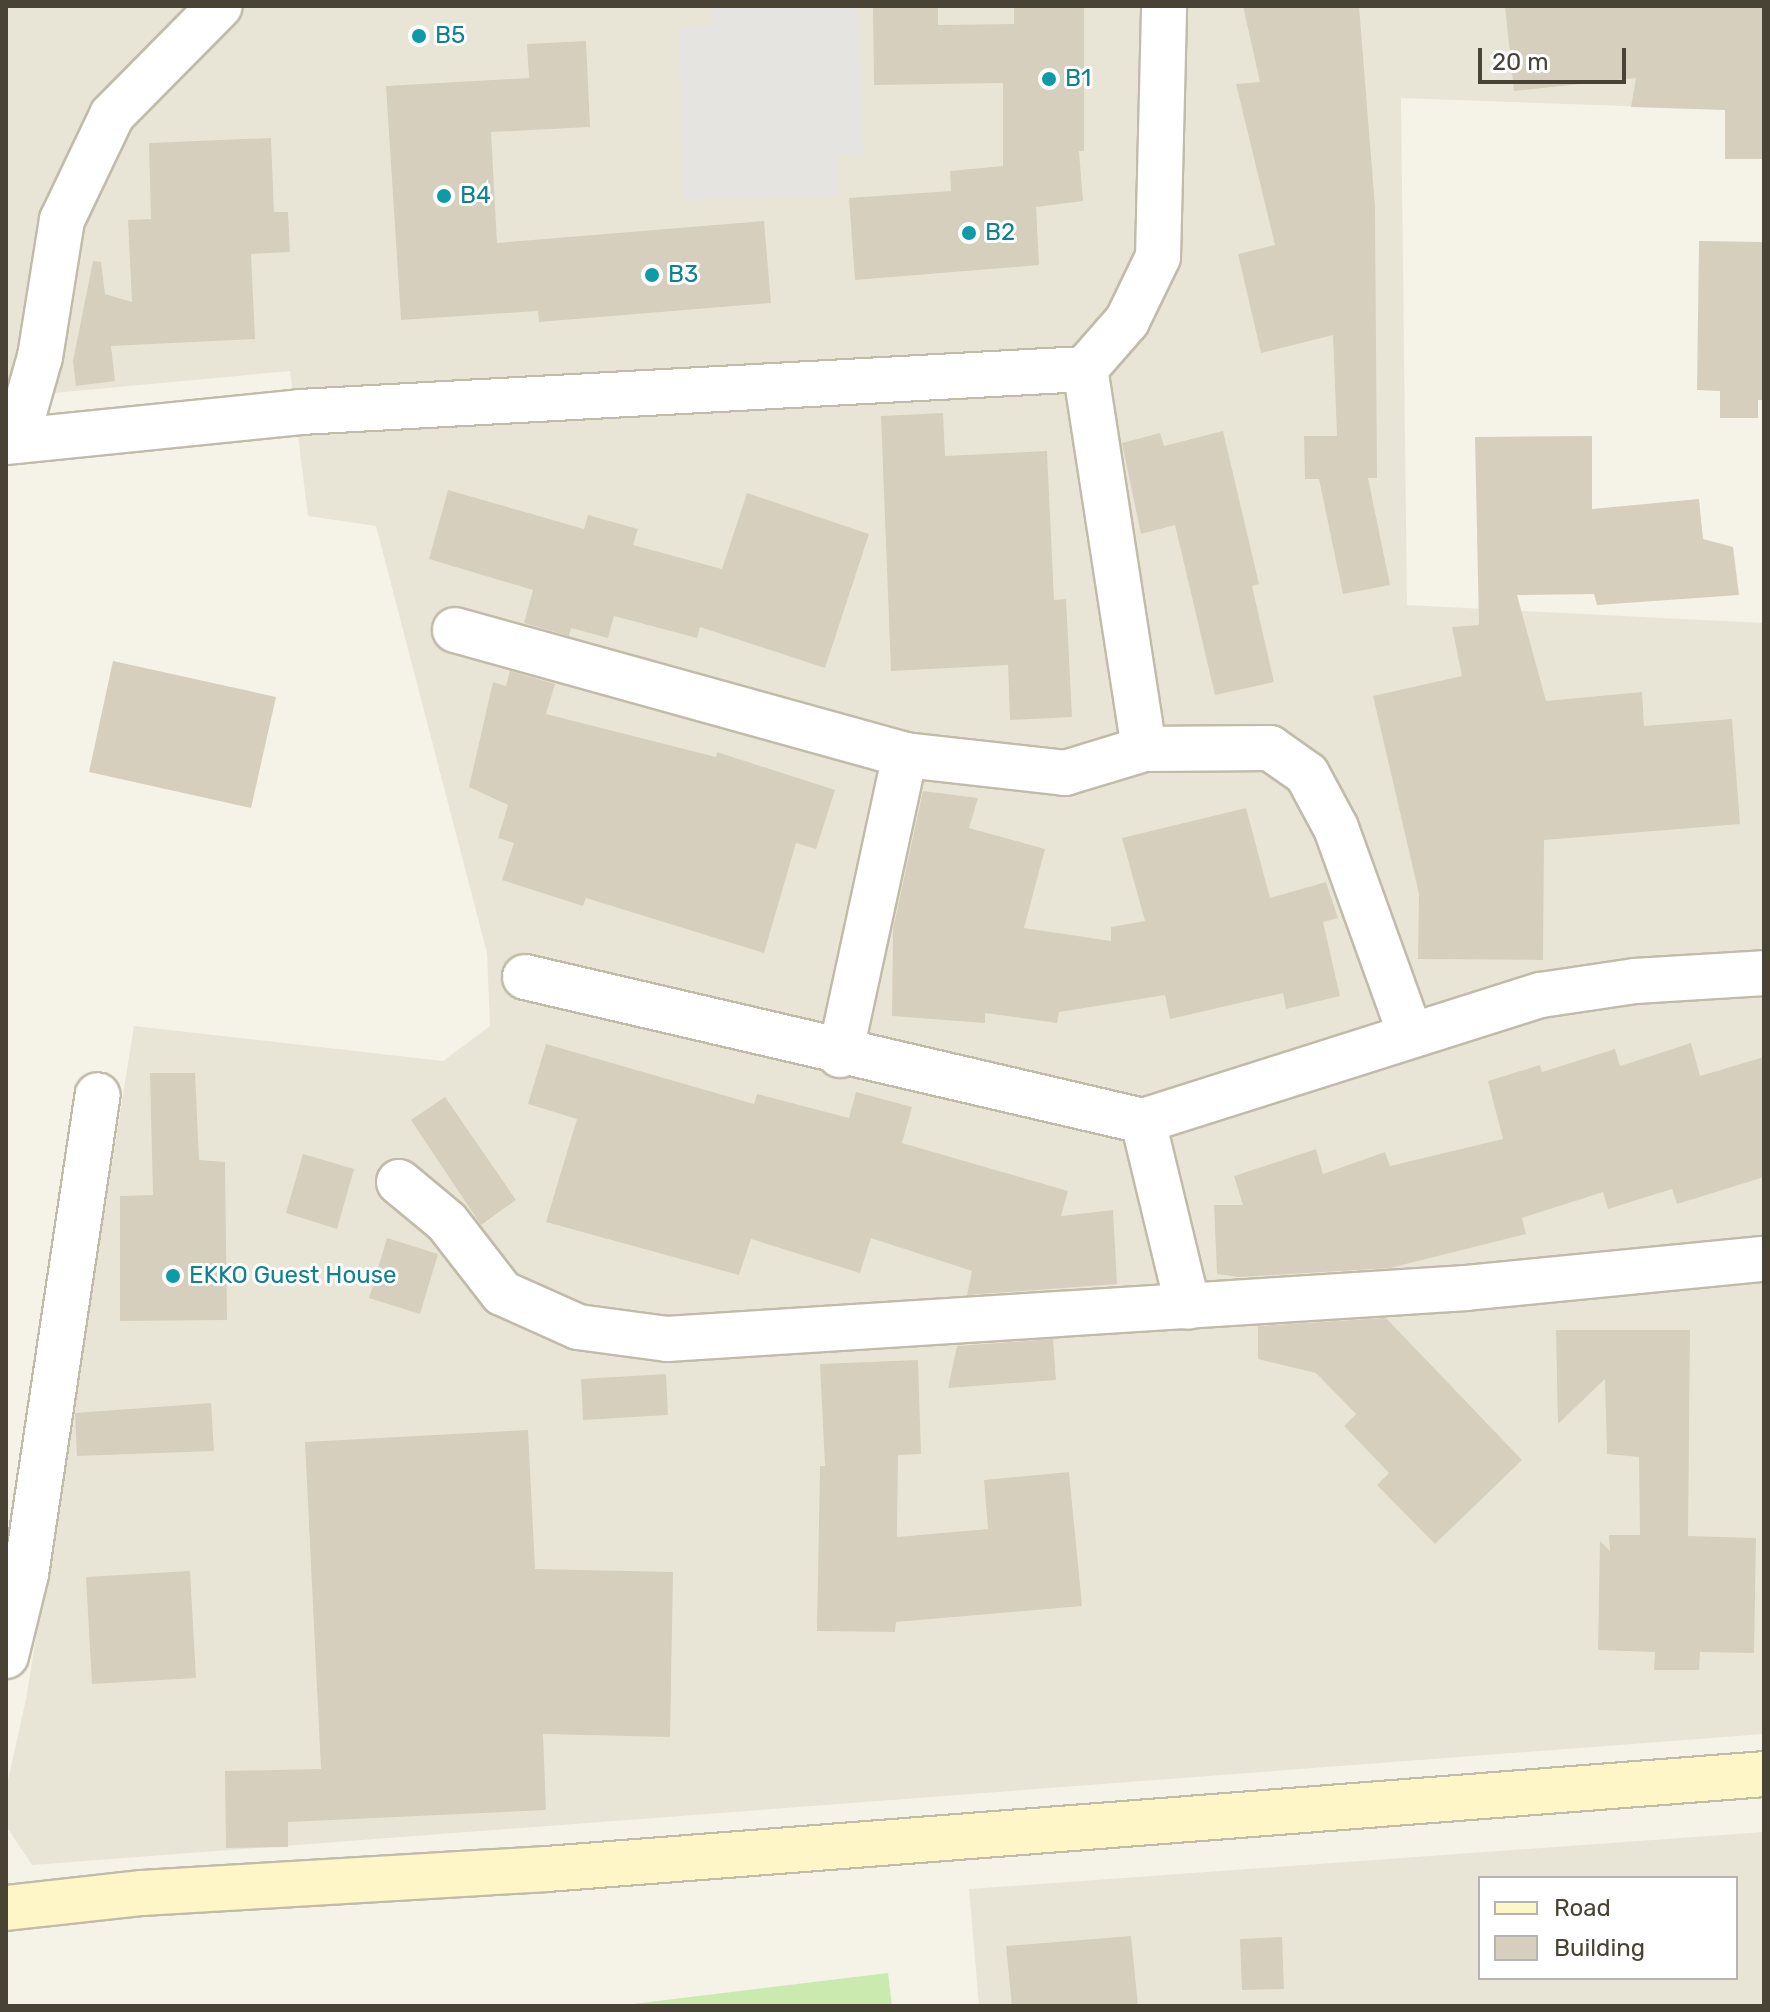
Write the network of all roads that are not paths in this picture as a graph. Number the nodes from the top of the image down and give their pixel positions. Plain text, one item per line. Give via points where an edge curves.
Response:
1 (220, 6) edge
2 (1164, 6) edge
3 (1085, 369) junction
4 (11, 442) edge
5 (455, 630) dead end
6 (1144, 749) junction
7 (905, 755) junction
8 (1764, 973) edge
9 (525, 977) dead end
10 (1410, 1033) junction
11 (840, 1055) junction
12 (98, 1095) dead end
13 (1143, 1121) junction
14 (399, 1182) dead end
15 (1764, 1259) edge
16 (1188, 1307) junction
17 (6, 1656) edge
18 (1764, 1774) edge
19 (10, 1905) edge

1 - 4 street via 112,115 62,220 40,357
2 - 3 street via 1158,257 1127,321
3 - 4 street via 300,412
3 - 6 street
5 - 7 street
6 - 7 street via 1065,773
6 - 10 street via 1270,748 1307,774 1336,828
7 - 11 street
8 - 10 street via 1635,981 1541,995
9 - 11 street
10 - 13 street
11 - 13 street
12 - 17 street via 26,1574
13 - 16 street
14 - 16 street via 447,1222 502,1293 578,1327 667,1339
15 - 16 street via 1466,1288
18 - 19 main road

